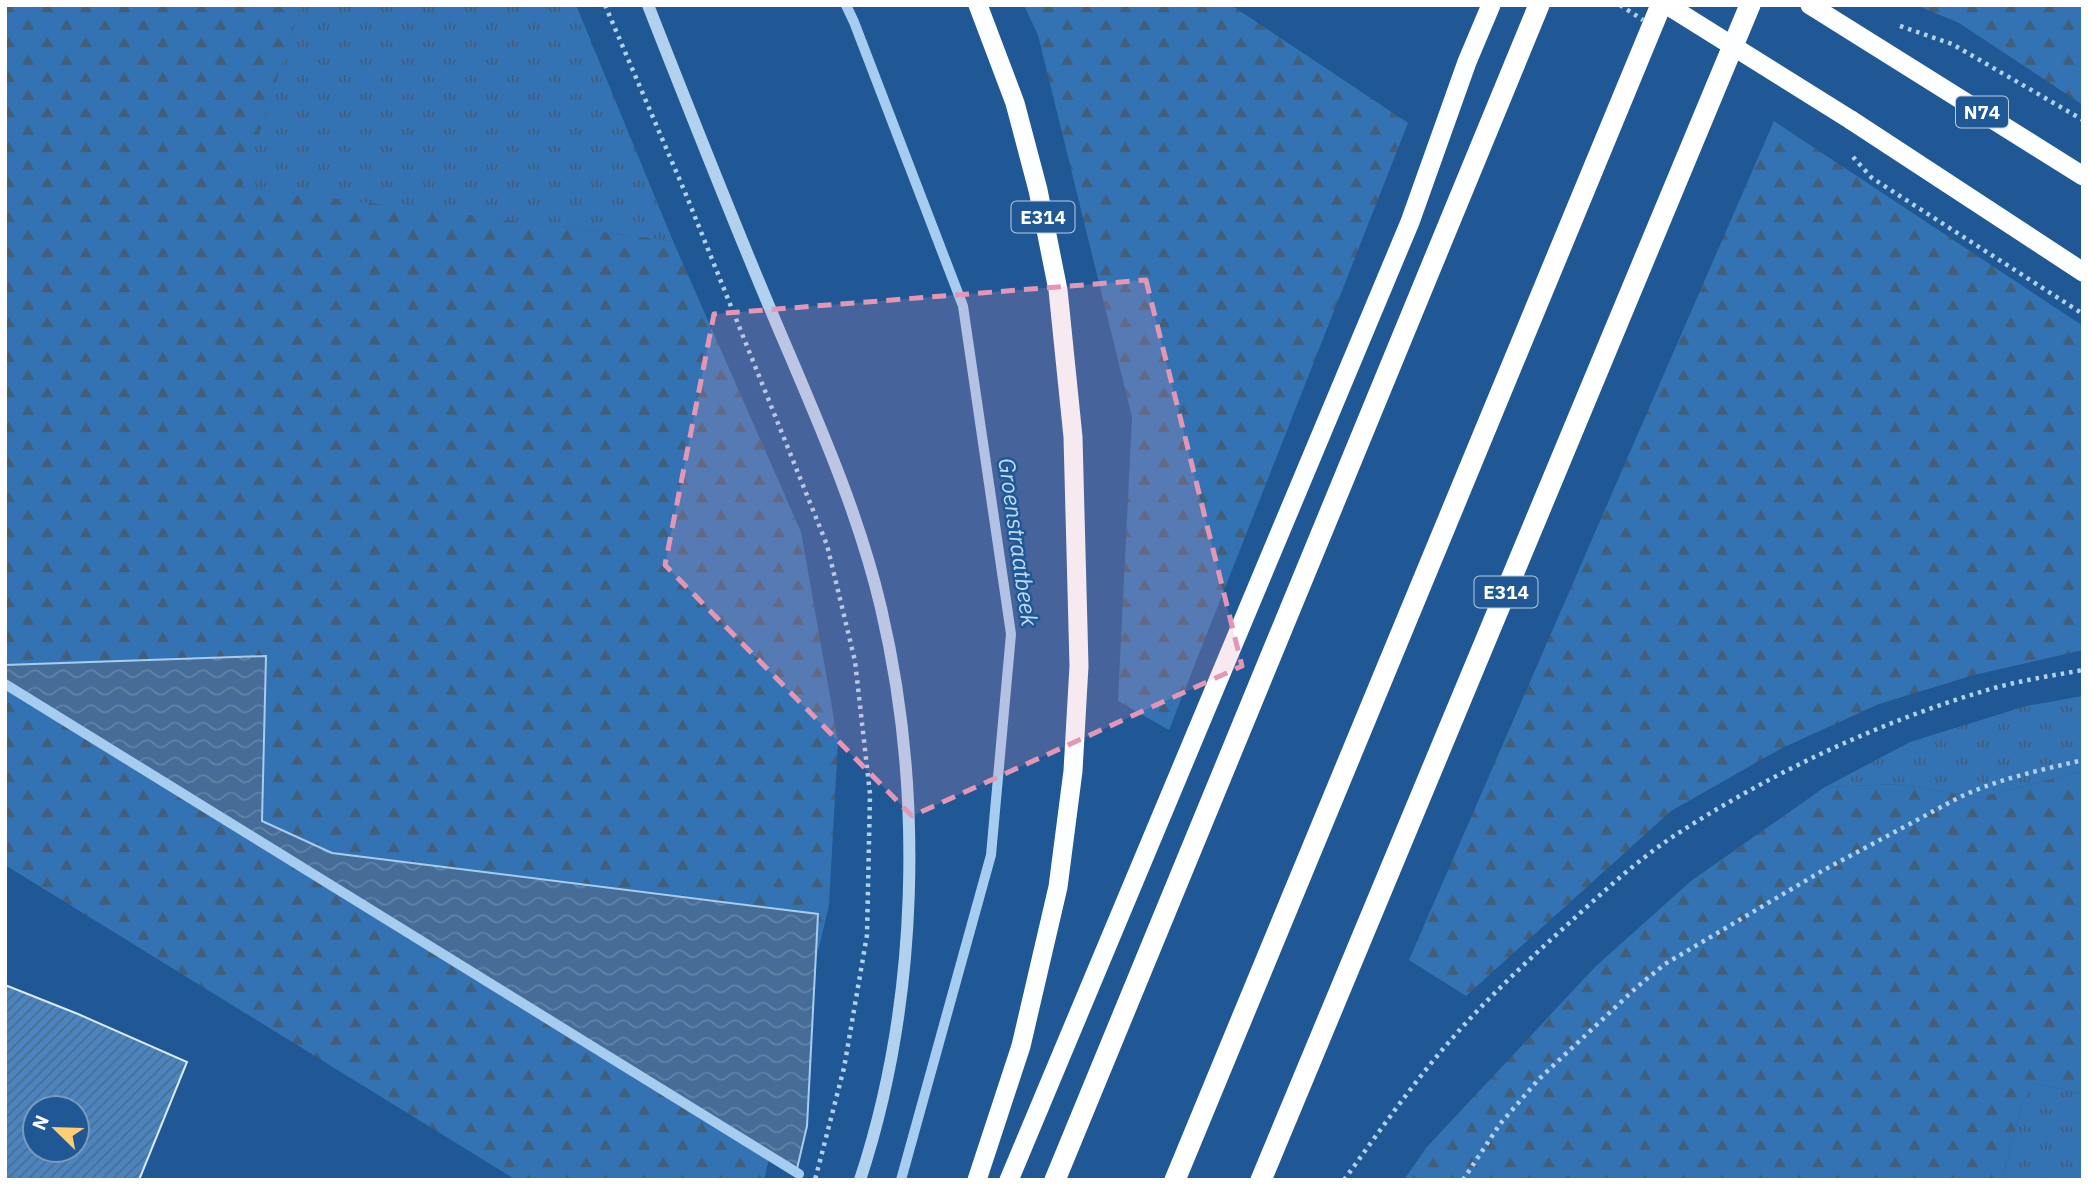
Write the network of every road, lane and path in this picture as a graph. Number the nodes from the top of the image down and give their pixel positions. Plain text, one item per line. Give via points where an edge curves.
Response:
1 (605, 5) edge
2 (648, 5) edge
3 (978, 5) edge
4 (1490, 5) edge
5 (1539, 5) edge
6 (1661, 5) edge
7 (1667, 5) edge
8 (1750, 5) edge
9 (1810, 5) edge
10 (1892, 23) dead end
11 (2083, 120) edge
12 (1849, 152) dead end
13 (2083, 176) edge
14 (2083, 272) edge
15 (2083, 314) edge
16 (2083, 670) edge
17 (2083, 760) edge
18 (815, 1180) edge
19 (860, 1180) edge
20 (977, 1180) edge
21 (1009, 1180) edge
22 (1055, 1180) edge
23 (1175, 1180) edge
24 (1261, 1180) edge
25 (1344, 1180) edge
26 (1463, 1180) edge

1 - 18 path via 827,545 855,661 870,794 867,936 844,1068
2 - 19 street via 723,198 838,470 881,607 892,664 907,800 906,941 883,1098
3 - 20 highway, E314 via 1015,103 1058,290 1073,437 1079,666 1073,771 1058,887 1021,1045
4 - 21 highway via 1410,222
5 - 22 highway
6 - 23 highway
7 - 14 highway, bridge
8 - 24 highway, E314
9 - 13 highway, N74
10 - 11 path via 1952,44
12 - 15 path via 1872,178
16 - 25 path via 1985,690 1906,718 1792,768 1677,834 1583,910 1466,1023
17 - 26 path via 1974,790 1822,871 1665,964 1539,1079 1500,1124

